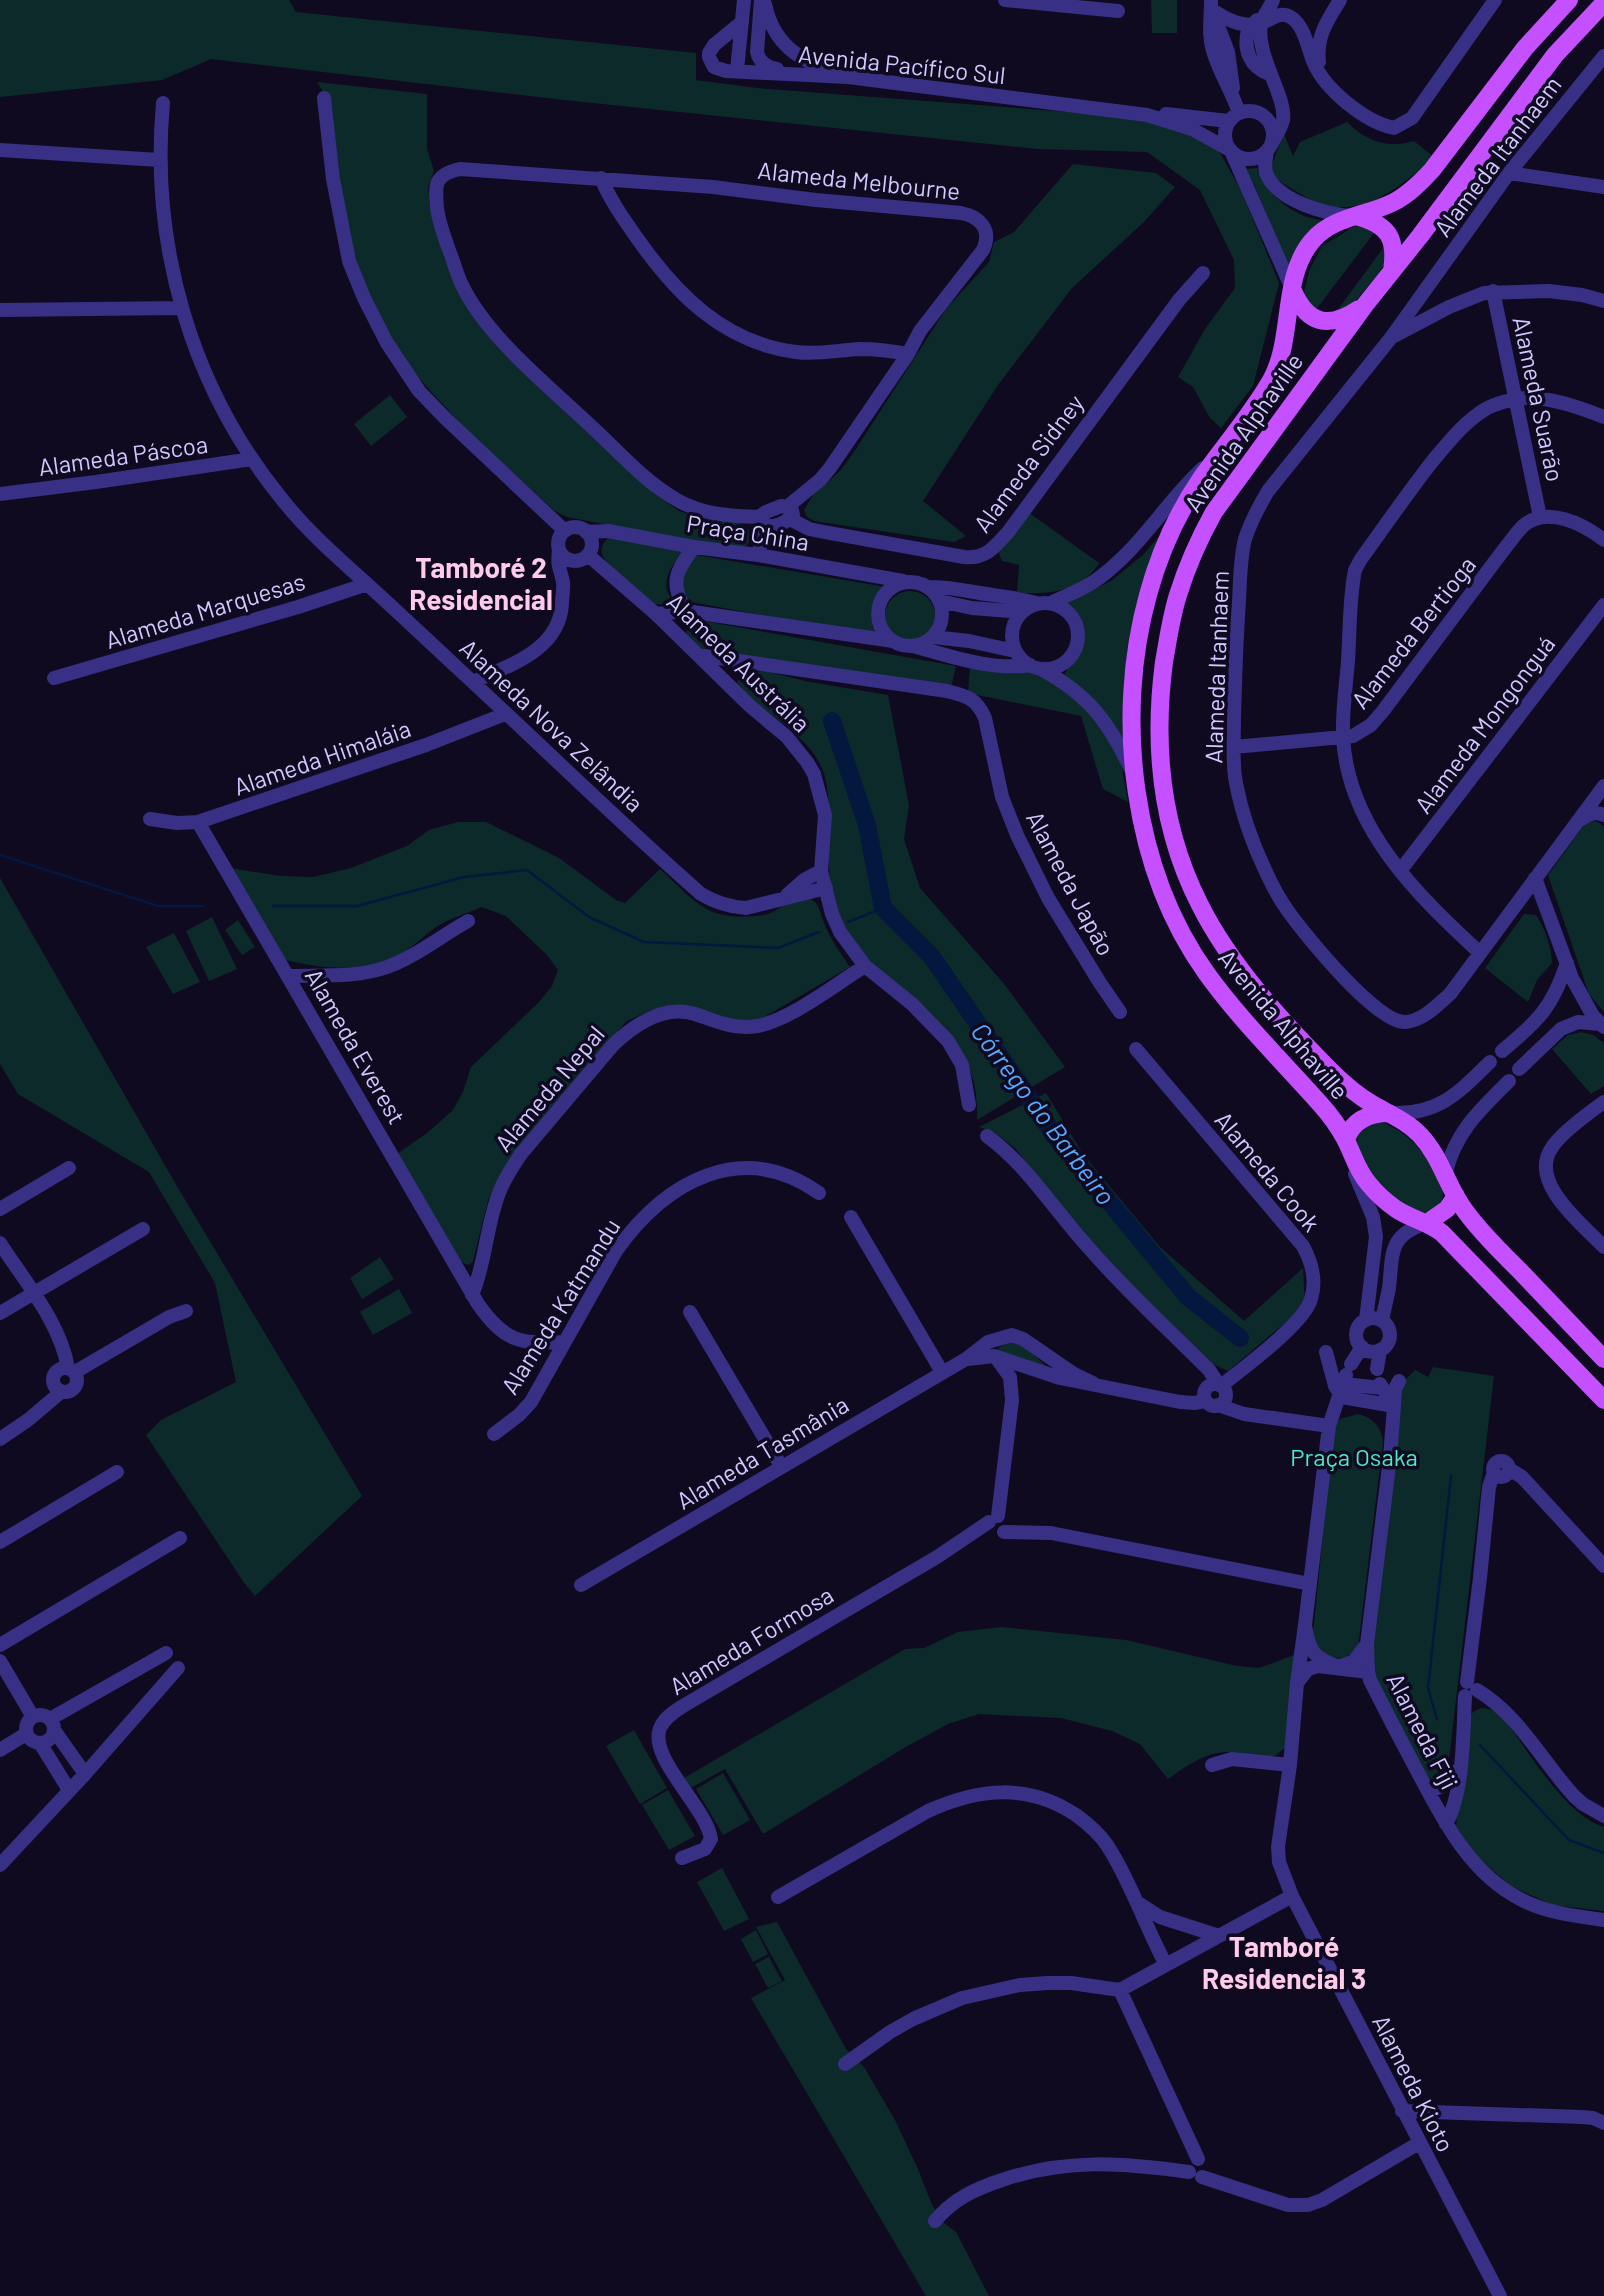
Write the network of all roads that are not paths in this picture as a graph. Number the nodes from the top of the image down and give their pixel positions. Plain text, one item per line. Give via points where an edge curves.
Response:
1 (744, 0) edge
2 (750, 0) edge
3 (1005, 0) edge
4 (1273, 0) edge
5 (1340, 0) edge
6 (1495, 0) edge
7 (1569, 0) edge
8 (764, 2) edge
9 (1604, 3) edge
10 (1211, 5) edge
11 (1118, 11) dead end
12 (1330, 11) edge
13 (1290, 16) junction
14 (1260, 21) junction
15 (742, 22) junction
16 (1602, 61) edge
17 (740, 70) junction
18 (1269, 74) junction
19 (848, 77) junction
20 (1326, 83) junction
21 (1233, 94) junction
22 (324, 98) dead end
23 (163, 103) dead end
24 (1147, 115) junction
25 (1233, 117) junction
26 (1269, 148) junction
27 (0, 150) edge
28 (1230, 150) junction
29 (159, 159) junction
30 (1509, 173) junction
31 (601, 178) junction
32 (1604, 187) edge
33 (1356, 216) junction
34 (1392, 272) junction
35 (1203, 274) dead end
36 (1432, 280) junction
37 (1293, 291) junction
38 (1493, 291) junction
39 (1604, 301) edge
40 (1365, 304) junction
41 (1449, 307) junction
42 (181, 308) junction
43 (0, 310) edge
44 (1390, 339) junction
45 (908, 354) junction
46 (1516, 400) junction
47 (1604, 416) edge
48 (1226, 444) junction
49 (252, 459) junction
50 (0, 494) edge
51 (789, 513) junction
52 (1539, 517) junction
53 (763, 522) junction
54 (565, 531) junction
55 (586, 532) junction
56 (1604, 540) edge
57 (694, 547) junction
58 (559, 550) junction
59 (758, 555) junction
60 (582, 558) junction
61 (903, 581) junction
62 (562, 582) junction
63 (367, 584) junction
64 (929, 587) junction
65 (939, 601) junction
66 (1044, 603) junction
67 (1604, 605) edge
68 (686, 611) junction
69 (1021, 612) junction
70 (656, 614) junction
71 (933, 637) junction
72 (892, 641) junction
73 (912, 646) junction
74 (1015, 651) junction
75 (697, 654) junction
76 (757, 664) junction
77 (1035, 667) junction
78 (713, 669) junction
79 (54, 678) dead end
80 (473, 682) junction
81 (505, 714) junction
82 (1343, 737) junction
83 (1234, 747) junction
84 (1135, 778) junction
85 (1602, 795) edge
86 (1604, 815) edge
87 (150, 819) dead end
88 (198, 822) junction
89 (1577, 822) junction
90 (821, 871) junction
91 (1400, 871) junction
92 (1535, 878) junction
93 (826, 888) junction
94 (786, 896) junction
95 (467, 921) dead end
96 (1480, 953) junction
97 (1567, 963) junction
98 (865, 966) junction
99 (289, 976) junction
100 (1120, 1012) dead end
101 (1602, 1026) edge
102 (1136, 1049) dead end
103 (1604, 1102) edge
104 (969, 1105) dead end
105 (1392, 1113) junction
106 (987, 1136) dead end
107 (1346, 1139) junction
108 (69, 1168) dead end
109 (1446, 1172) junction
110 (819, 1193) dead end
111 (1455, 1196) junction
112 (0, 1209) edge
113 (851, 1217) dead end
114 (1427, 1223) junction
115 (143, 1229) dead end
116 (0, 1243) edge
117 (1604, 1247) edge
118 (482, 1264) junction
119 (461, 1272) junction
120 (32, 1293) junction
121 (472, 1295) junction
122 (186, 1311) dead end
123 (690, 1312) dead end
124 (0, 1313) edge
125 (1366, 1320) junction
126 (1382, 1321) junction
127 (1003, 1337) junction
128 (564, 1342) junction
129 (1362, 1347) junction
130 (1380, 1350) junction
131 (1326, 1352) dead end
132 (994, 1356) junction
133 (1049, 1357) junction
134 (967, 1359) junction
135 (1604, 1359) edge
136 (71, 1370) junction
137 (942, 1372) junction
138 (1042, 1372) junction
139 (1345, 1380) junction
140 (1380, 1380) junction
141 (1399, 1381) dead end
142 (1093, 1383) junction
143 (1214, 1392) junction
144 (1012, 1400) junction
145 (1604, 1400) edge
146 (1394, 1406) junction
147 (1329, 1426) junction
148 (494, 1434) dead end
149 (0, 1439) edge
150 (781, 1466) junction
151 (117, 1472) dead end
152 (997, 1525) junction
153 (180, 1538) dead end
154 (0, 1542) edge
155 (1604, 1566) edge
156 (1310, 1584) junction
157 (581, 1585) dead end
158 (1305, 1625) junction
159 (1367, 1644) junction
160 (0, 1645) edge
161 (166, 1653) dead end
162 (0, 1661) edge
163 (1339, 1667) junction
164 (177, 1668) dead end
165 (1368, 1672) junction
166 (1297, 1683) junction
167 (1470, 1689) junction
168 (33, 1717) junction
169 (52, 1724) junction
170 (26, 1734) junction
171 (40, 1743) junction
172 (0, 1750) edge
173 (1212, 1765) dead end
174 (1290, 1765) junction
175 (1460, 1768) junction
176 (85, 1774) junction
177 (69, 1790) junction
178 (1428, 1791) junction
179 (1604, 1816) edge
180 (1446, 1824) junction
181 (682, 1858) dead end
182 (0, 1865) edge
183 (1292, 1896) junction
184 (778, 1897) dead end
185 (1133, 1898) junction
186 (1160, 1917) junction
187 (1604, 1920) edge
188 (1219, 1936) junction
189 (1152, 1938) junction
190 (1166, 1965) junction
191 (1120, 1990) junction
192 (845, 2064) dead end
193 (1402, 2111) junction
194 (1604, 2123) edge
195 (1419, 2143) junction
196 (1195, 2174) junction
197 (935, 2221) dead end
198 (1499, 2296) edge

1 - 15 street
2 - 17 street
3 - 11 street
4 - 14 street
5 - 12 street
6 - 20 street via 1405,123 1394,128 1377,122
7 - 33 main road via 1525,48 1418,185 1392,202
8 - 19 street via 775,33 787,47
8 - 19 street via 766,58
9 - 34 main road, Avenida Alphaville via 1555,55
10 - 14 street via 1233,22
10 - 21 street via 1228,52
12 - 13 street via 1310,23
12 - 20 street via 1318,46
13 - 14 street
13 - 20 street
14 - 18 street
15 - 17 street
15 - 17 street, Avenida Pacífico Sul via 709,52 714,67
16 - 30 street, Alameda Itanhaem
17 - 19 street, Avenida Pacífico Sul
18 - 21 street via 1240,78
18 - 26 street via 1283,116
19 - 24 street, Avenida Pacífico Sul
21 - 25 street
22 - 54 street via 349,261 387,343 419,391
23 - 29 street, Alameda Nova Zelândia
24 - 25 street, Avenida Pacífico Sul
24 - 28 street, Avenida Pacífico Sul via 1192,130
25 - 26 street via 1249,110 1264,116 1272,129
25 - 28 street via 1224,136
26 - 28 street via 1261,156 1245,159
26 - 33 street via 1266,172 1272,183 1314,209
27 - 29 street
28 - 37 street
29 - 42 street, Alameda Nova Zelândia
30 - 32 street
30 - 36 street, Alameda Itanhaem
31 - 45 street via 622,217 673,285 727,328 798,353 860,349
31 - 45 street, Alameda Melbourne via 972,215 986,229 985,245
31 - 53 street, Alameda Melbourne via 460,169 440,177 435,191 438,213 461,284 523,362 662,490 697,509
33 - 34 main road via 1379,225 1390,236
33 - 37 main road via 1324,229 1312,240 1297,266
34 - 40 main road, Avenida Alphaville
35 - 51 street, Alameda Sidney via 987,554 972,558 824,533 809,529
36 - 41 street
36 - 44 street, Alameda Itanhaem
37 - 40 main road via 1304,310 1329,322
37 - 48 main road, Avenida Alphaville via 1279,361
38 - 39 street via 1549,291
38 - 41 street
38 - 46 street, Alameda Suarão
40 - 105 main road, Avenida Alphaville via 1231,486 1195,548 1169,630 1159,751 1164,793 1186,876 1215,931 1310,1050 1353,1091
41 - 44 street
42 - 43 street
42 - 49 street, Alameda Nova Zelândia via 216,400
44 - 83 street, Alameda Itanhaem via 1253,516 1242,565
45 - 51 street, Alameda Melbourne via 830,468
46 - 47 street via 1543,399
46 - 52 street, Alameda Suarão
46 - 82 street via 1486,408 1450,440 1357,565
48 - 66 street via 1115,565 1079,591
48 - 84 main road, Avenida Alphaville via 1173,528 1148,594 1131,707
49 - 50 street, Alameda Páscoa
49 - 63 street, Alameda Nova Zelândia via 303,523
51 - 53 street, Alameda Melbourne via 775,508
52 - 56 street via 1559,517
52 - 82 street, Alameda Bertioga via 1514,537 1371,725
53 - 59 street
54 - 55 street via 573,527
54 - 58 street
55 - 57 street, Praça China via 608,531
55 - 60 street via 592,543
57 - 59 street, Praça China
57 - 68 street via 675,581
58 - 60 street via 568,559
58 - 62 street
59 - 61 street, Praça China
60 - 62 street
60 - 70 street, Alameda Austrália
61 - 64 street, Praça China
61 - 72 street via 892,586 879,603 880,624
62 - 80 street via 560,617 550,638 535,652
63 - 79 street, Alameda Marquesas
63 - 80 street, Alameda Nova Zelândia
64 - 65 street
64 - 66 street, Praça China
65 - 69 street
65 - 71 street via 942,617
66 - 69 street
66 - 77 street, Praça China via 1062,607 1076,624 1078,636 1076,647 1062,664
67 - 91 street, Alameda Mongonguá
68 - 70 street, Praça China
68 - 72 street, Praça China
69 - 74 street via 1012,631
70 - 75 street, Alameda Austrália
71 - 73 street
71 - 74 street
72 - 73 street, Praça China
73 - 77 street, Praça China via 966,661
74 - 77 street
75 - 76 street, Alameda Japão
75 - 78 street, Alameda Austrália
76 - 78 street, Alameda Japão
76 - 100 street, Alameda Japão via 947,691 980,706 1002,797 1017,835 1048,898
77 - 84 street via 1081,694 1121,747
78 - 90 street, Alameda Austrália via 787,737 814,774 825,815
80 - 81 street, Alameda Nova Zelândia
81 - 88 street, Alameda Himaláia via 414,750
81 - 94 street, Alameda Nova Zelândia via 701,894 716,903 746,908
82 - 83 street, Alameda Bertioga
82 - 91 street via 1365,817
83 - 96 street, Alameda Itanhaem via 1236,782 1250,839 1268,876 1287,910 1318,949 1382,1014 1397,1022 1420,1018 1450,994
84 - 107 main road, Avenida Alphaville via 1147,843 1186,940 1228,1001 1327,1111
85 - 89 street, Alameda Itanhaem
86 - 89 street via 1591,813
87 - 88 street, Alameda Himaláia
88 - 99 street, Alameda Everest
89 - 92 street, Alameda Itanhaem
90 - 93 street, Alameda Austrália
90 - 94 street, Alameda Nova Zelândia
91 - 96 street
92 - 96 street, Alameda Itanhaem
92 - 97 street
93 - 94 street, Alameda Nova Zelândia
93 - 98 street, Alameda Austrália via 840,932
95 - 99 street via 381,969
97 - 101 street via 1578,991
97 - 101 street via 1548,1006 1507,1047 1524,1065 1561,1029 1578,1022
98 - 104 street, Alameda Austrália via 948,1041 962,1065
98 - 118 street, Alameda Nepal via 789,1014 759,1026 727,1026 675,1011 644,1020 625,1034 509,1172 498,1195
99 - 119 street, Alameda Everest
102 - 143 street, Alameda Cook via 1303,1246 1312,1266 1308,1308
103 - 117 street via 1552,1147 1545,1171 1558,1198
105 - 107 main road via 1364,1117
105 - 109 main road, Avenida Alphaville via 1418,1133
105 - 109 street via 1426,1111 1444,1103 1487,1065 1505,1085 1466,1126 1450,1154
106 - 143 street via 1023,1167 1107,1269 1196,1359 1199,1372
107 - 114 main road, Avenida Alphaville via 1369,1185 1398,1210
107 - 125 street via 1377,1237
108 - 112 street
109 - 111 main road, Avenida Alphaville
110 - 128 street, Alameda Katmandu via 802,1181 767,1169 722,1171 698,1179 631,1229
111 - 114 main road via 1447,1209
111 - 135 main road, Avenida Alphaville via 1483,1232
113 - 137 street
114 - 126 street via 1413,1227 1396,1241
114 - 145 main road, Avenida Alphaville via 1451,1241
115 - 120 street
116 - 120 street
118 - 119 street
118 - 121 street, Alameda Nepal
119 - 121 street, Alameda Everest
120 - 124 street
120 - 136 street via 57,1333
121 - 128 street, Alameda Everest via 488,1318 510,1337 533,1343
122 - 136 street
123 - 150 street
125 - 126 street
125 - 129 street via 1357,1332
126 - 130 street via 1389,1328 1390,1339
127 - 132 street via 994,1347
127 - 133 street, Alameda Tasmânia via 1023,1339
127 - 134 street, Alameda Tasmânia via 988,1342
128 - 148 street, Alameda Katmandu via 531,1402
129 - 130 street
129 - 139 street, Alameda Kioto
130 - 140 street
131 - 139 street
132 - 134 street, Alameda Tasmânia
132 - 138 street, Alameda Tasmânia
132 - 144 street via 1010,1377
133 - 138 street via 1050,1367
133 - 142 street, Alameda Tasmânia
134 - 137 street, Alameda Tasmânia
136 - 149 street via 78,1380 75,1387 61,1392
137 - 150 street, Alameda Tasmânia
138 - 142 street, Alameda Tasmânia
138 - 144 street via 1024,1378
139 - 140 street
139 - 146 street via 1346,1398
139 - 147 street, Alameda Kioto
140 - 146 street
141 - 146 street, Alameda Fiji
142 - 143 street, Alameda Tasmânia via 1194,1403
143 - 147 street via 1261,1416
144 - 152 street
146 - 159 street, Alameda Fiji
147 - 156 street, Alameda Kioto
150 - 157 street, Alameda Tasmânia
151 - 154 street
152 - 156 street
152 - 181 street, Alameda Formosa via 668,1717 660,1727 660,1746 711,1839 705,1849
153 - 160 street
155 - 167 street via 1517,1472 1504,1473 1489,1487
156 - 158 street, Alameda Kioto
158 - 163 street, Alameda Kioto via 1313,1653
158 - 166 street, Alameda Kioto
159 - 163 street via 1354,1661
159 - 165 street, Alameda Fiji
161 - 169 street
162 - 168 street
163 - 165 street
163 - 166 street via 1312,1667
164 - 176 street
165 - 178 street, Alameda Fiji
166 - 174 street, Alameda Kioto
167 - 175 street
167 - 179 street via 1512,1718 1574,1796
168 - 169 street via 43,1715
168 - 170 street via 27,1722
169 - 171 street via 50,1739
169 - 176 street
170 - 171 street
170 - 172 street
171 - 177 street
173 - 174 street via 1232,1759
174 - 183 street, Alameda Kioto via 1278,1847
175 - 178 street via 1450,1782
175 - 180 street via 1453,1812
176 - 177 street
177 - 182 street
178 - 180 street, Alameda Fiji
180 - 187 street, Alameda Fiji via 1484,1874 1521,1900 1559,1913
183 - 188 street
183 - 193 street, Alameda Kioto
184 - 185 street via 928,1811 969,1796 1009,1792 1065,1808 1093,1829 1107,1846
185 - 186 street
185 - 189 street
186 - 188 street
186 - 189 street
188 - 190 street
189 - 190 street
190 - 191 street
191 - 192 street via 1047,1983 962,1998 913,2019
191 - 196 street via 1198,2159 1207,2166 1206,2172
193 - 194 street via 1582,2117
193 - 195 street, Alameda Kioto
195 - 196 street via 1308,2206 1288,2205
195 - 198 street, Alameda Kioto
196 - 197 street via 1118,2164 1054,2166 968,2193

